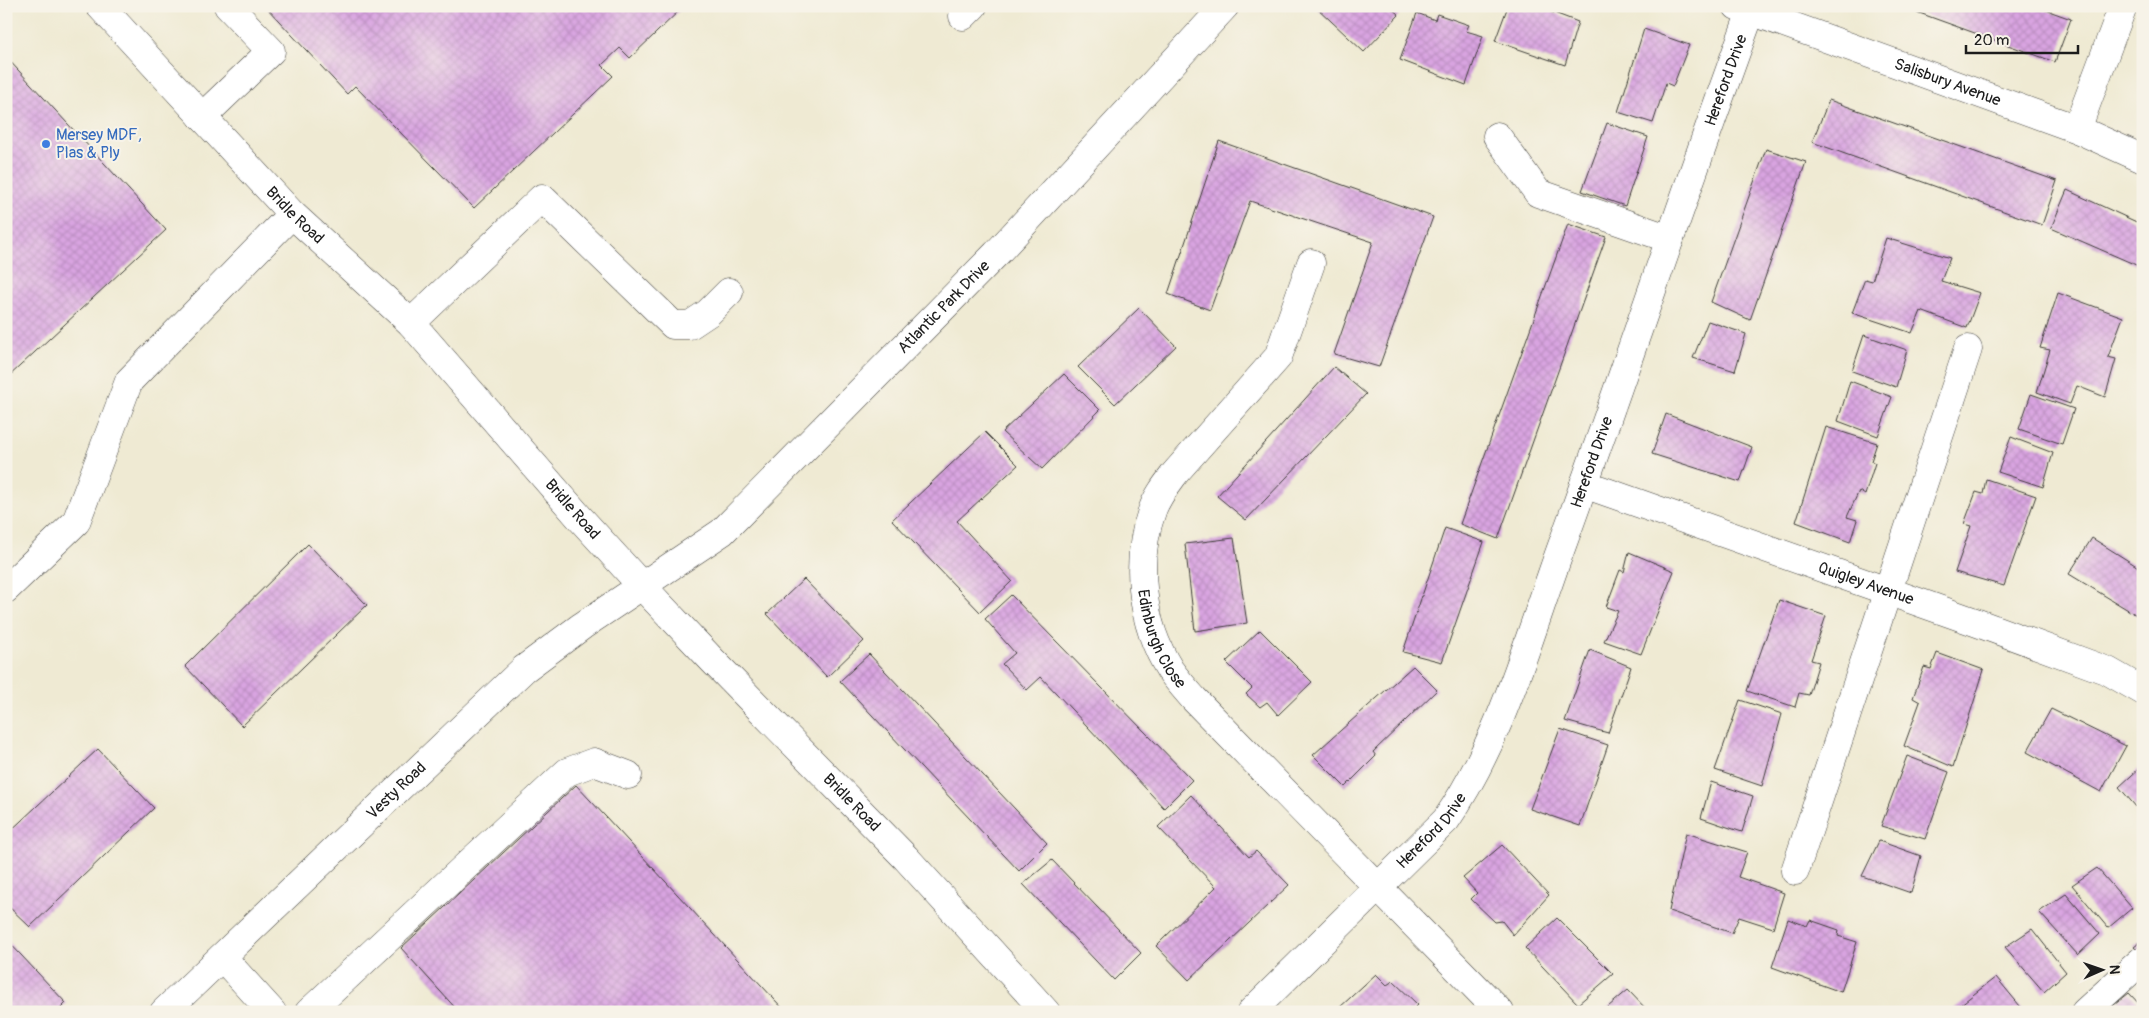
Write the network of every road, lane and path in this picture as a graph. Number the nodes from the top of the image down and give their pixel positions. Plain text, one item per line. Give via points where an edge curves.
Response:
1 (100, 6) edge
2 (228, 6) edge
3 (1225, 6) edge
4 (2124, 6) edge
5 (1747, 8) edge
6 (202, 117) junction
7 (2077, 129) junction
8 (1497, 136) dead end
9 (2143, 159) edge
10 (292, 214) junction
11 (1670, 239) junction
12 (1311, 263) dead end
13 (729, 292) dead end
14 (411, 323) junction
15 (1968, 349) dead end
16 (1584, 484) junction
17 (642, 586) junction
18 (6, 589) edge
19 (1888, 592) junction
20 (2143, 691) edge
21 (628, 775) dead end
22 (1795, 871) dead end
23 (1378, 888) junction
24 (222, 957) junction
25 (2141, 961) dead end
26 (164, 1012) edge
27 (272, 1012) edge
28 (309, 1012) edge
29 (1046, 1012) edge
30 (1251, 1012) edge
31 (1500, 1012) edge
32 (2085, 1012) edge

1 - 6 street, Bridle Road
2 - 6 street via 271,52
3 - 17 street, Atlantic Park Drive via 996,254 737,518 722,532
4 - 7 street
5 - 7 street, Salisbury Avenue
5 - 11 street, Hereford Drive
6 - 10 street, Bridle Road
7 - 9 street, Salisbury Avenue
8 - 11 street via 1538,193
10 - 14 street, Bridle Road
10 - 18 street via 129,381 76,522
11 - 16 street, Hereford Drive
12 - 23 street, Edinburgh Close via 1278,357 1176,472 1152,511 1142,571 1147,620 1170,670 1194,699
13 - 14 street via 690,325 674,325 542,198
14 - 17 street, Bridle Road
15 - 19 street
16 - 19 street, Quigley Avenue
16 - 23 street, Hereford Drive via 1488,749 1446,820
17 - 24 street, Vesty Road via 524,670
17 - 29 street, Bridle Road via 906,858
19 - 20 street, Quigley Avenue via 2108,671
19 - 22 street
21 - 28 street via 594,762 567,772
23 - 30 street, Hereford Drive
23 - 31 street
24 - 26 street, Vesty Road
24 - 27 street
25 - 32 street

